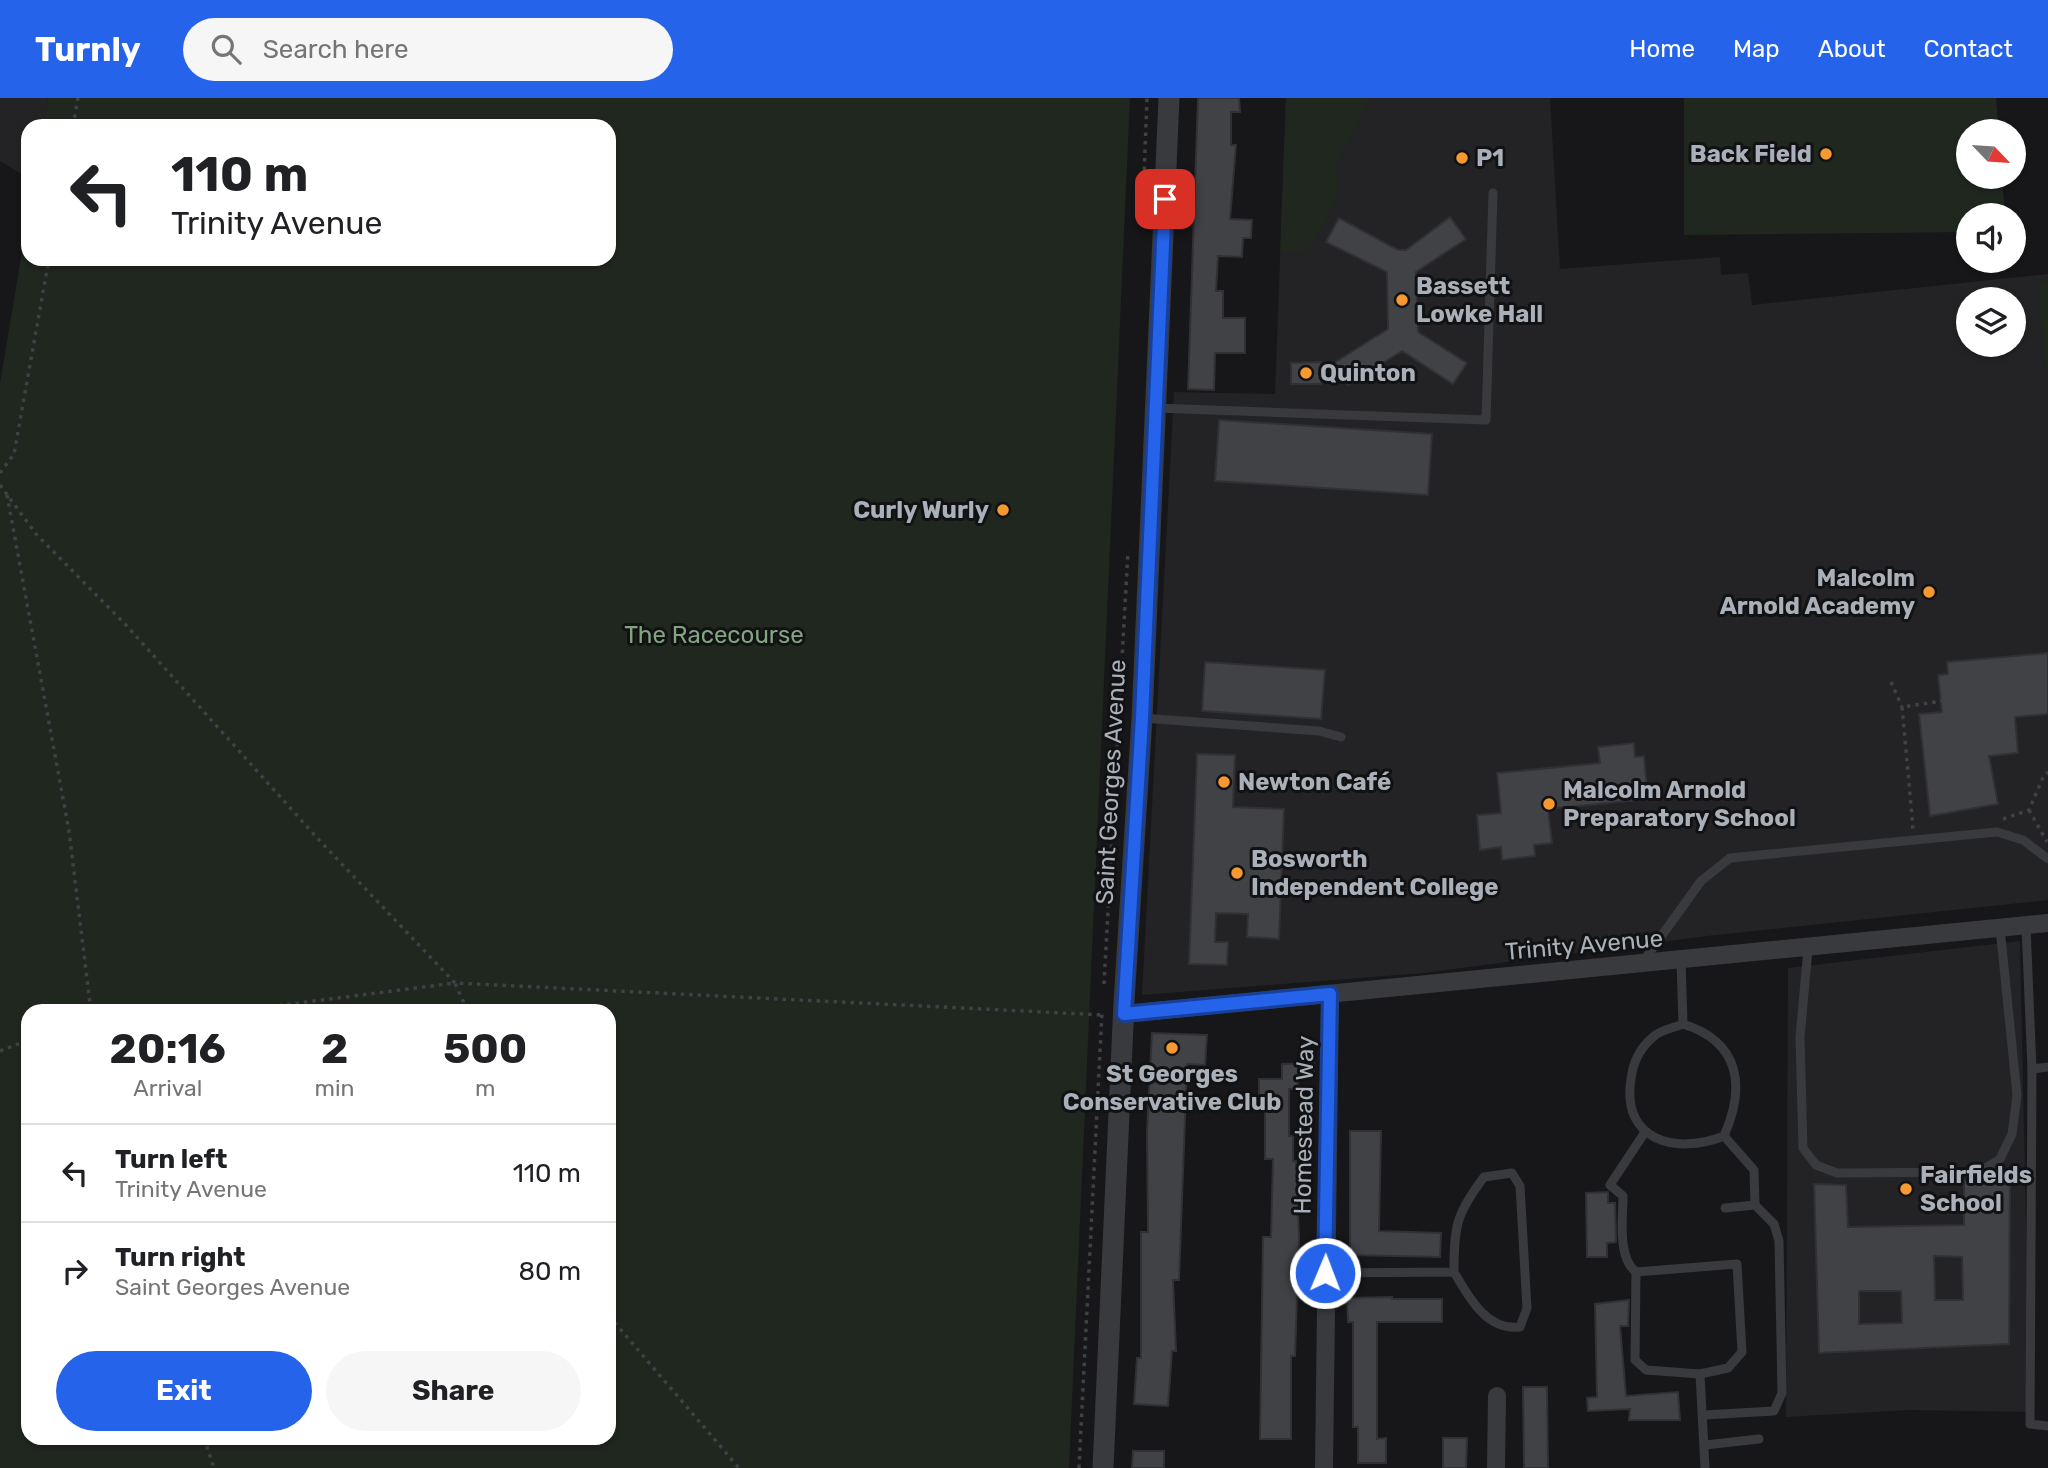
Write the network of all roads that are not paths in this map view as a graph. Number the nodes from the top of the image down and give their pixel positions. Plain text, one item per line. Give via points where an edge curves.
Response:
1 (1169, 98) edge
2 (1493, 193) dead end
3 (1156, 408) junction
4 (1142, 718) junction
5 (1341, 737) dead end
6 (2047, 857) edge
7 (2048, 923) edge
8 (2026, 926) junction
9 (2000, 928) junction
10 (1808, 949) junction
11 (1681, 960) junction
12 (1641, 965) junction
13 (1330, 994) junction
14 (1124, 1014) junction
15 (1683, 1024) junction
16 (2048, 1067) edge
17 (2032, 1069) junction
18 (1645, 1132) junction
19 (1724, 1136) junction
20 (1755, 1205) junction
21 (1724, 1208) dead end
22 (1454, 1272) junction
23 (1636, 1272) junction
24 (1325, 1273) junction
25 (1700, 1374) junction
26 (1492, 1405) dead end
27 (1703, 1415) junction
28 (2048, 1426) edge
29 (1759, 1439) dead end
30 (1705, 1445) junction
31 (1103, 1468) edge
32 (1324, 1468) edge
33 (1496, 1468) edge
34 (1705, 1468) edge

1 - 3 street, Saint Georges Avenue
2 - 3 lane via 1486,420
3 - 4 street, Saint Georges Avenue
4 - 5 lane via 1319,731
4 - 14 street, Saint Georges Avenue
6 - 12 lane via 2023,840 1997,832 1730,858 1693,892
7 - 8 street, Trinity Avenue
8 - 9 street, Trinity Avenue
8 - 17 lane
9 - 10 street, Trinity Avenue
9 - 10 lane via 2017,1095 2012,1134 2000,1159 1979,1172 1837,1173 1816,1166 1803,1148 1800,1037
10 - 11 street, Trinity Avenue
11 - 12 street, Trinity Avenue
11 - 15 lane
12 - 13 street, Trinity Avenue
13 - 14 street, Trinity Avenue
13 - 24 street, Homestead Way
14 - 31 street, Saint Georges Avenue
15 - 18 lane via 1654,1035 1633,1062 1629,1092 1634,1116
15 - 19 lane via 1700,1030 1724,1049 1738,1080 1734,1113
16 - 17 lane
17 - 28 lane via 2031,1424
18 - 19 lane via 1684,1146
18 - 23 lane via 1610,1185 1623,1196 1623,1243 1629,1267
19 - 20 lane via 1754,1170
20 - 21 lane
20 - 27 lane via 1774,1224 1779,1241 1782,1393 1774,1411
22 - 22 lane via 1454,1236 1462,1205 1485,1177 1512,1173 1520,1186 1527,1308 1520,1327 1507,1329 1488,1319
22 - 24 lane
23 - 25 lane via 1635,1360 1646,1370
23 - 25 lane via 1737,1264 1742,1352 1728,1368
24 - 32 street, Homestead Way
25 - 27 lane
26 - 33 street
27 - 30 lane
29 - 30 lane
30 - 34 lane

